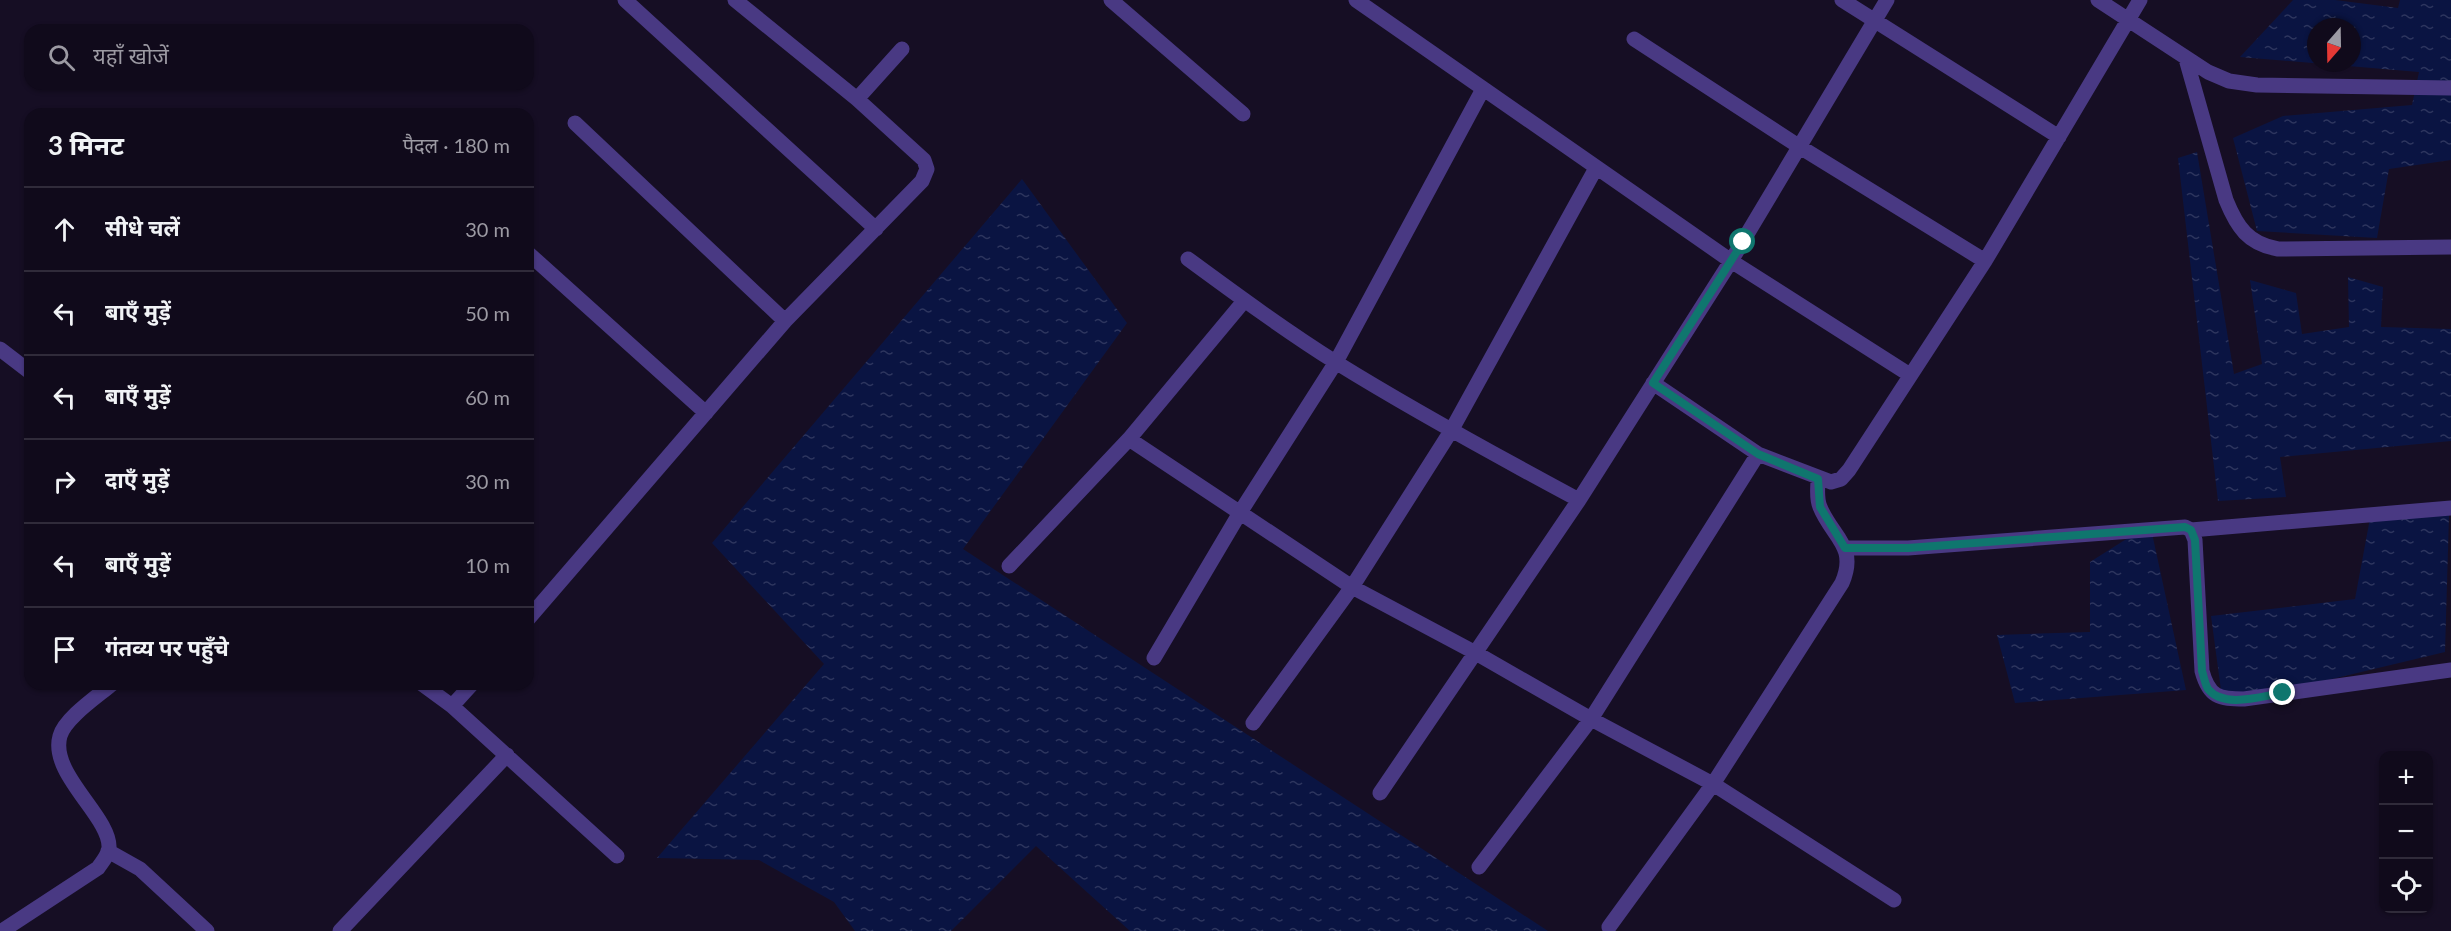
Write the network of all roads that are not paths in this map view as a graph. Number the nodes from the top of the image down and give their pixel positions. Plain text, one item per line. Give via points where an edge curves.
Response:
1 (625, 0) edge
2 (735, 0) edge
3 (1111, 0) edge
4 (1356, 0) edge
5 (1842, 0) edge
6 (1887, 0) edge
7 (2098, 0) edge
8 (2140, 0) edge
9 (2128, 19) junction
10 (1875, 20) junction
11 (1634, 39) dead end
12 (902, 49) dead end
13 (2186, 59) junction
14 (2451, 88) edge
15 (1483, 89) junction
16 (857, 99) junction
17 (1243, 114) dead end
18 (575, 123) dead end
19 (2059, 137) junction
20 (1800, 147) junction
21 (1596, 168) junction
22 (876, 229) junction
23 (2451, 247) edge
24 (534, 258) edge
25 (1188, 259) dead end
26 (1731, 261) junction
27 (1984, 261) junction
28 (1244, 301) junction
29 (785, 321) junction
30 (0, 349) edge
31 (1336, 362) junction
32 (24, 367) edge
33 (1910, 375) junction
34 (1653, 383) junction
35 (706, 413) junction
36 (1450, 431) junction
37 (1129, 439) junction
38 (1758, 454) junction
39 (1818, 479) junction
40 (1579, 500) junction
41 (2451, 508) edge
42 (1241, 511) junction
43 (2191, 530) junction
44 (1845, 548) junction
45 (1009, 566) dead end
46 (1352, 587) junction
47 (534, 612) edge
48 (1474, 652) junction
49 (1154, 658) dead end
50 (2451, 670) edge
51 (105, 690) edge
52 (430, 690) edge
53 (467, 690) edge
54 (452, 706) junction
55 (1591, 719) junction
56 (1253, 723) dead end
57 (507, 756) junction
58 (1713, 784) junction
59 (1380, 792) dead end
60 (108, 851) junction
61 (617, 856) dead end
62 (1479, 867) dead end
63 (1894, 900) dead end
64 (1609, 927) dead end
65 (2, 931) edge
66 (207, 931) edge
67 (340, 931) edge

1 - 22 street
2 - 16 street
3 - 17 street
4 - 15 street
5 - 10 street
6 - 10 street
7 - 9 street
8 - 9 street
9 - 13 street
9 - 19 street
10 - 19 street
10 - 20 street
11 - 20 street
12 - 16 street
13 - 14 street via 2229,81 2257,85
13 - 23 street via 2226,200 2234,220 2249,238 2278,249
15 - 21 street
15 - 31 street
16 - 22 street via 924,160 927,169 922,181
18 - 29 street
19 - 27 street
20 - 26 street
20 - 27 street
21 - 26 street
21 - 36 street
22 - 29 street
24 - 35 street
25 - 28 street
26 - 33 street
26 - 34 street
27 - 33 street
28 - 31 street
28 - 37 street
29 - 35 street
30 - 32 street
31 - 36 street
31 - 42 street
33 - 39 street via 1849,470 1841,479 1831,482
34 - 38 street
34 - 40 street
35 - 47 street
36 - 40 street
36 - 46 street
37 - 42 street
37 - 45 street
38 - 39 street
38 - 55 street
39 - 44 street via 1820,507
40 - 48 street
41 - 43 street
42 - 46 street
42 - 49 street
43 - 44 street via 2179,526 1908,548
43 - 50 street via 2195,540 2202,671 2206,686 2213,693 2226,699 2244,699
44 - 58 street via 1848,563 1838,592
46 - 48 street
46 - 56 street
48 - 55 street
48 - 59 street
51 - 60 street via 70,720 60,735 59,750 63,767 105,834
52 - 54 street
53 - 54 street
54 - 57 street
55 - 58 street
55 - 62 street
57 - 61 street
57 - 67 street
58 - 63 street
58 - 64 street
60 - 65 street via 98,868
60 - 66 street via 140,869

